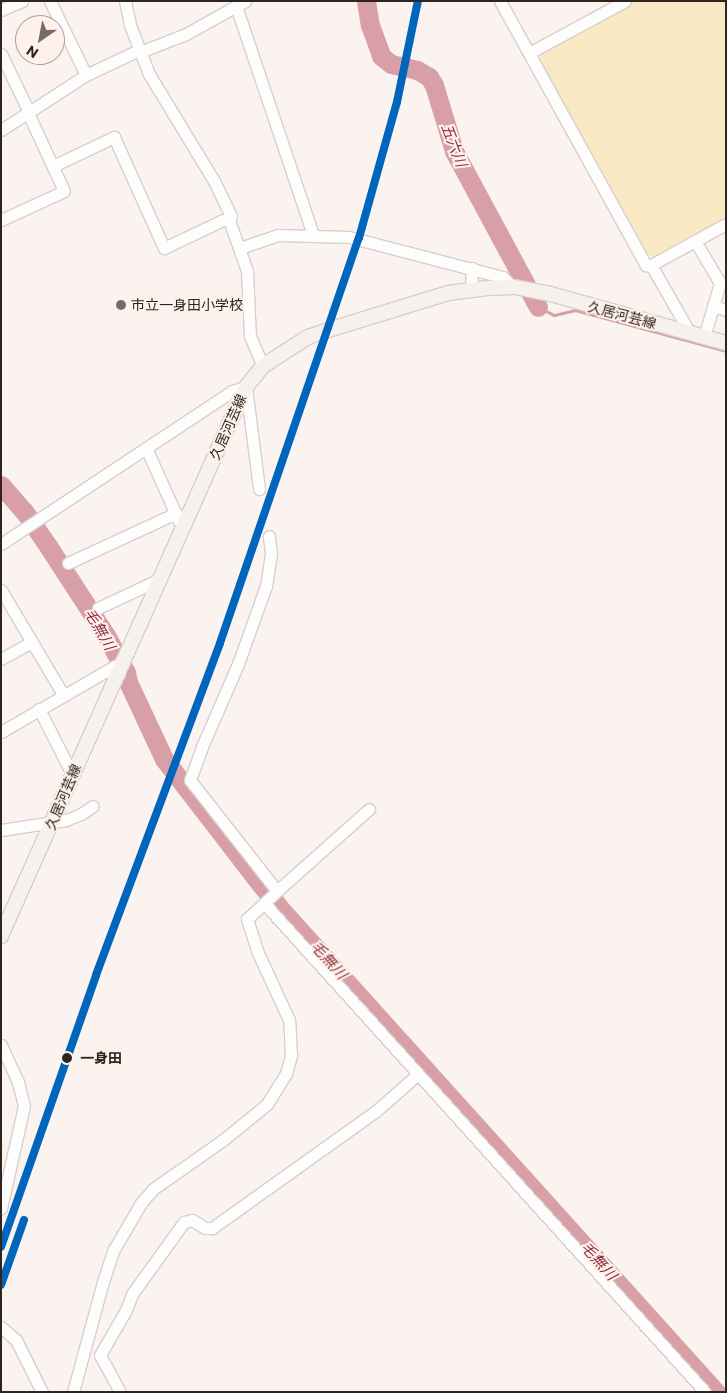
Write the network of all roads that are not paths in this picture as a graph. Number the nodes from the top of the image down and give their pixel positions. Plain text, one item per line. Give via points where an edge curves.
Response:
1 (22, 1) edge
2 (50, 1) edge
3 (125, 1) edge
4 (500, 1) edge
5 (625, 1) edge
6 (241, 3) edge
7 (1, 10) edge
8 (139, 51) junction
9 (529, 53) junction
10 (1, 54) edge
11 (86, 75) junction
12 (28, 113) junction
13 (1, 130) edge
14 (53, 166) junction
15 (1, 220) edge
16 (229, 220) junction
17 (726, 224) edge
18 (313, 234) junction
19 (695, 241) junction
20 (240, 248) junction
21 (651, 265) junction
22 (472, 268) junction
23 (723, 282) edge
24 (513, 287) junction
25 (471, 290) junction
26 (713, 306) junction
27 (726, 310) edge
28 (690, 333) junction
29 (704, 337) junction
30 (726, 343) edge
31 (263, 366) junction
32 (246, 387) junction
33 (146, 448) junction
34 (259, 489) dead end
35 (176, 514) junction
36 (182, 529) junction
37 (269, 536) dead end
38 (1, 544) edge
39 (68, 563) dead end
40 (158, 580) junction
41 (1, 590) edge
42 (98, 608) dead end
43 (32, 642) junction
44 (1, 659) edge
45 (119, 674) junction
46 (64, 696) junction
47 (40, 709) junction
48 (1, 732) edge
49 (72, 774) junction
50 (93, 806) dead end
51 (369, 809) dead end
52 (52, 822) junction
53 (1, 830) edge
54 (276, 892) junction
55 (265, 902) junction
56 (1, 936) edge
57 (1, 1045) edge
58 (418, 1074) junction
59 (1, 1208) edge
60 (1, 1327) edge
61 (86, 1343) junction
62 (100, 1354) junction
63 (42, 1392) edge
64 (73, 1392) edge
65 (120, 1392) edge
66 (705, 1392) edge

1 - 7 street
2 - 11 street
3 - 8 street
4 - 9 street
5 - 9 street
6 - 8 street via 199,27
6 - 18 street
8 - 11 street
8 - 16 street via 168,108 214,181 231,216
9 - 21 street via 646,265
10 - 12 street
11 - 12 street
12 - 13 street
12 - 14 street
14 - 15 street via 64,191
14 - 16 street via 114,137 164,248
16 - 20 street
17 - 19 street
18 - 20 street via 278,235
18 - 22 street via 358,238
19 - 21 street
19 - 23 street
20 - 31 street via 247,271 250,336
21 - 28 street
22 - 24 street via 503,277
22 - 25 street
23 - 26 street
24 - 25 main road, 久居河芸線
24 - 28 main road, 久居河芸線
25 - 31 main road, 久居河芸線 via 448,293 308,337
26 - 27 street
26 - 29 street
28 - 29 main road, 久居河芸線
29 - 30 main road, 久居河芸線
31 - 32 main road, 久居河芸線
32 - 33 street via 232,391
32 - 34 street
32 - 36 main road, 久居河芸線
33 - 35 street
33 - 38 street
35 - 36 street
35 - 39 street
36 - 40 main road, 久居河芸線
37 - 54 street via 271,553 266,586 190,780
40 - 42 street
40 - 45 main road, 久居河芸線
41 - 43 street
43 - 44 street
43 - 46 street
45 - 46 street via 116,666
45 - 49 main road, 久居河芸線
46 - 47 street
47 - 48 street
47 - 49 street
49 - 52 main road, 久居河芸線
50 - 52 street via 76,817
51 - 54 street
52 - 53 street
52 - 56 main road, 久居河芸線
54 - 55 street
55 - 58 street
55 - 61 street via 246,919 289,1020 292,1049 286,1074 267,1104 147,1195 113,1251
57 - 59 street via 18,1082 24,1106
58 - 62 street via 376,1111 212,1228 205,1228 192,1220 184,1222 132,1294
58 - 66 street
60 - 63 street via 16,1340
61 - 62 street
61 - 64 street
62 - 65 street

